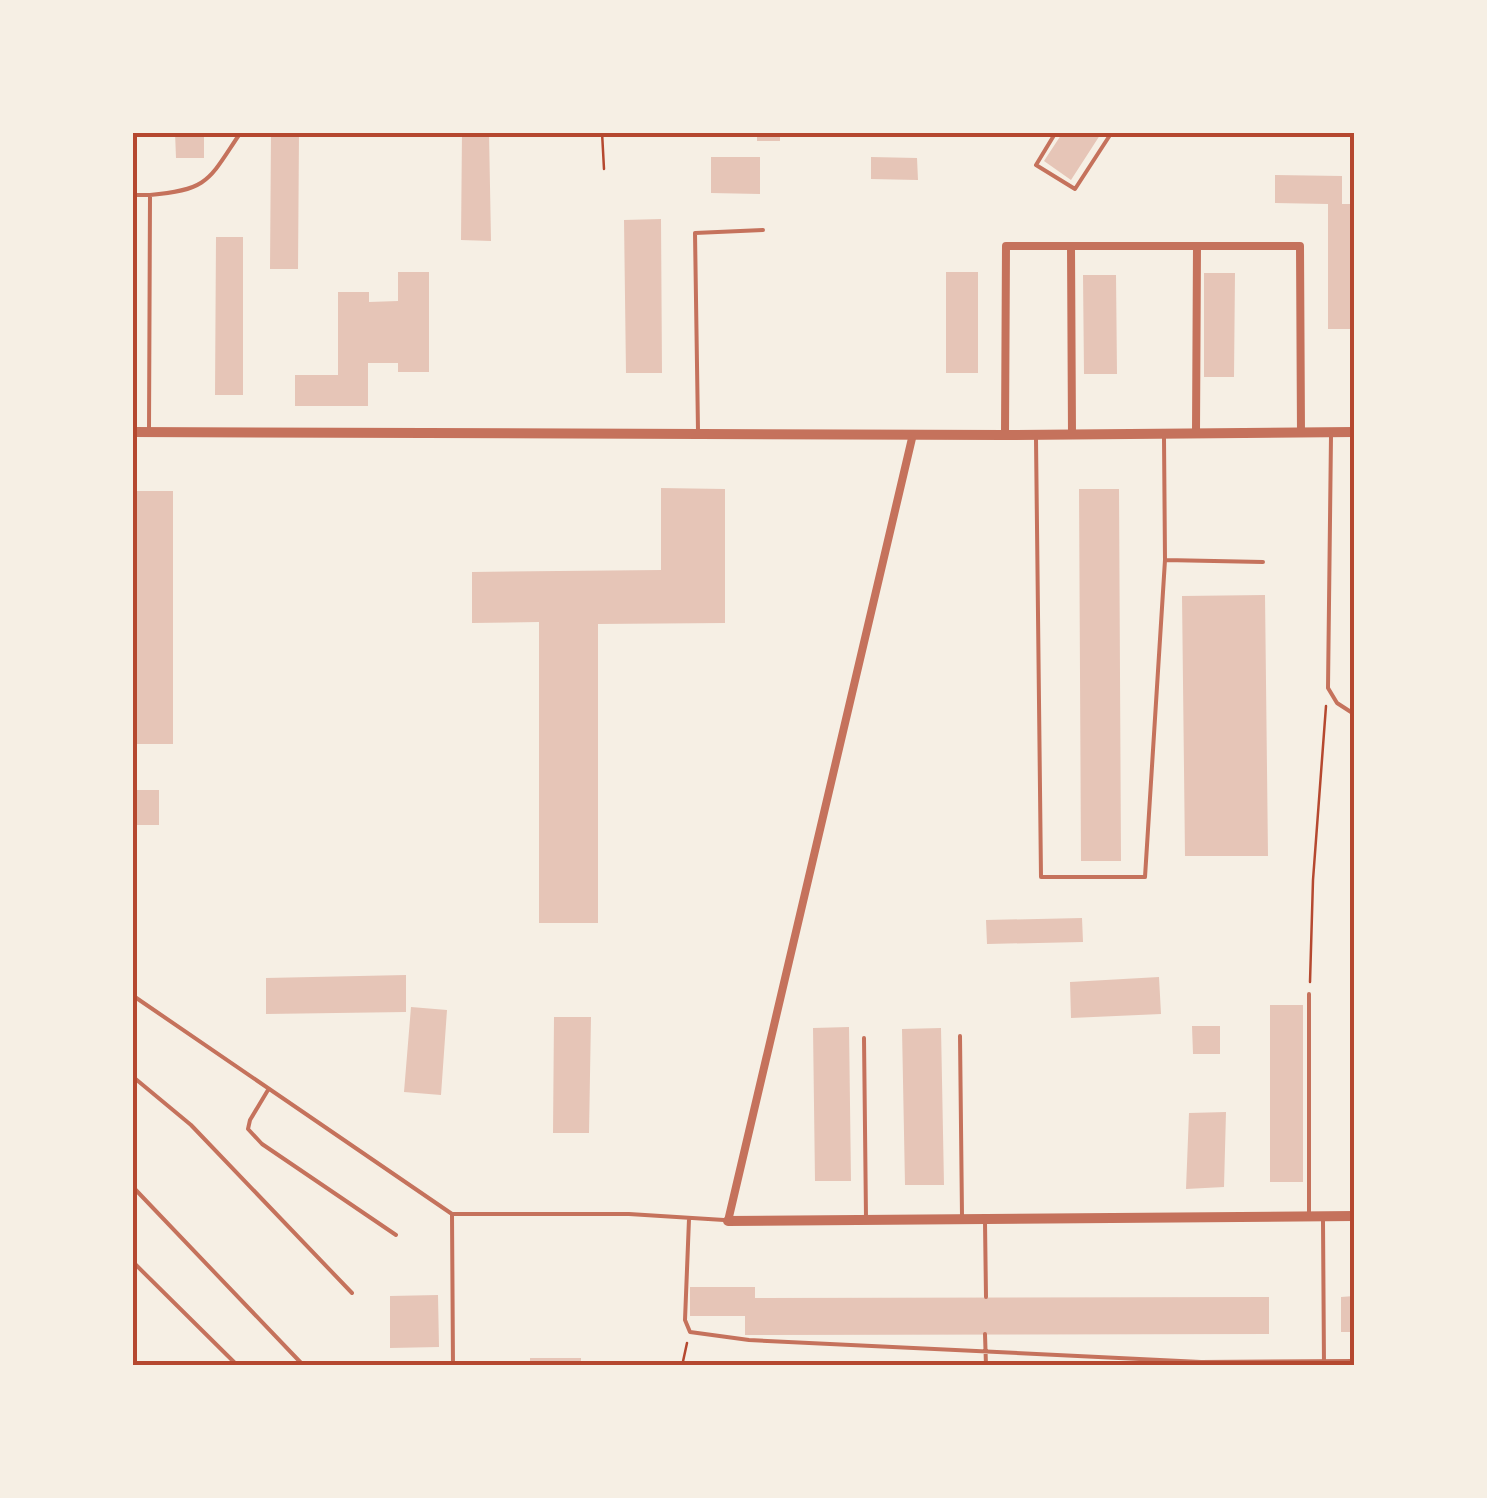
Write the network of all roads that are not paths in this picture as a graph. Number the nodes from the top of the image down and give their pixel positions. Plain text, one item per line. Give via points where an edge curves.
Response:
1 (241, 132) edge
2 (1056, 132) edge
3 (1112, 132) edge
4 (150, 195) junction
5 (132, 196) edge
6 (763, 230) dead end
7 (1071, 246) junction
8 (1197, 246) junction
9 (149, 431) junction
10 (132, 432) edge
11 (1301, 432) junction
12 (1332, 432) junction
13 (1354, 432) edge
14 (1196, 433) junction
15 (698, 434) junction
16 (914, 434) junction
17 (1036, 434) junction
18 (1072, 434) junction
19 (1164, 434) junction
20 (1005, 435) junction
21 (1165, 560) junction
22 (1263, 562) dead end
23 (1354, 714) edge
24 (132, 994) edge
25 (1310, 994) road end
26 (960, 1036) dead end
27 (864, 1038) dead end
28 (132, 1076) edge
29 (268, 1090) junction
30 (132, 1186) edge
31 (452, 1214) junction
32 (1309, 1216) junction
33 (1323, 1216) junction
34 (1354, 1216) edge
35 (866, 1218) junction
36 (689, 1219) junction
37 (962, 1219) junction
38 (985, 1219) junction
39 (728, 1220) junction
40 (396, 1235) dead end
41 (132, 1261) edge
42 (352, 1292) dead end
43 (986, 1297) dead end
44 (985, 1334) dead end
45 (985, 1351) junction
46 (1354, 1361) edge
47 (1324, 1363) edge
48 (1202, 1364) edge
49 (238, 1366) edge
50 (304, 1366) edge
51 (452, 1366) edge
52 (986, 1366) edge

1 - 4 lane via 206,184
2 - 3 lane via 1036,165 1075,189
4 - 5 lane
4 - 9 lane
6 - 15 lane via 695,233
7 - 8 street
7 - 18 street
7 - 20 street via 1006,246
8 - 11 street via 1300,246
8 - 14 street
9 - 10 street
9 - 15 street
11 - 12 street
11 - 14 street
12 - 13 street
12 - 23 lane via 1328,688
14 - 19 street
15 - 16 street
16 - 20 street
16 - 39 street
17 - 18 street
17 - 20 street
17 - 21 lane via 1041,878 1145,878
18 - 19 street
19 - 21 lane
21 - 22 lane
24 - 29 lane
25 - 32 lane
26 - 37 lane
27 - 35 lane
28 - 42 lane via 190,1125
29 - 31 lane
29 - 40 lane via 248,1129
30 - 50 lane
31 - 36 lane
31 - 51 lane
32 - 33 street
32 - 38 street
33 - 34 street
33 - 47 lane
35 - 37 street
35 - 39 street
36 - 39 lane
36 - 45 lane via 690,1332
37 - 38 street
38 - 43 lane
41 - 49 lane
44 - 45 lane
45 - 48 lane
45 - 52 lane
46 - 47 lane
47 - 48 lane

